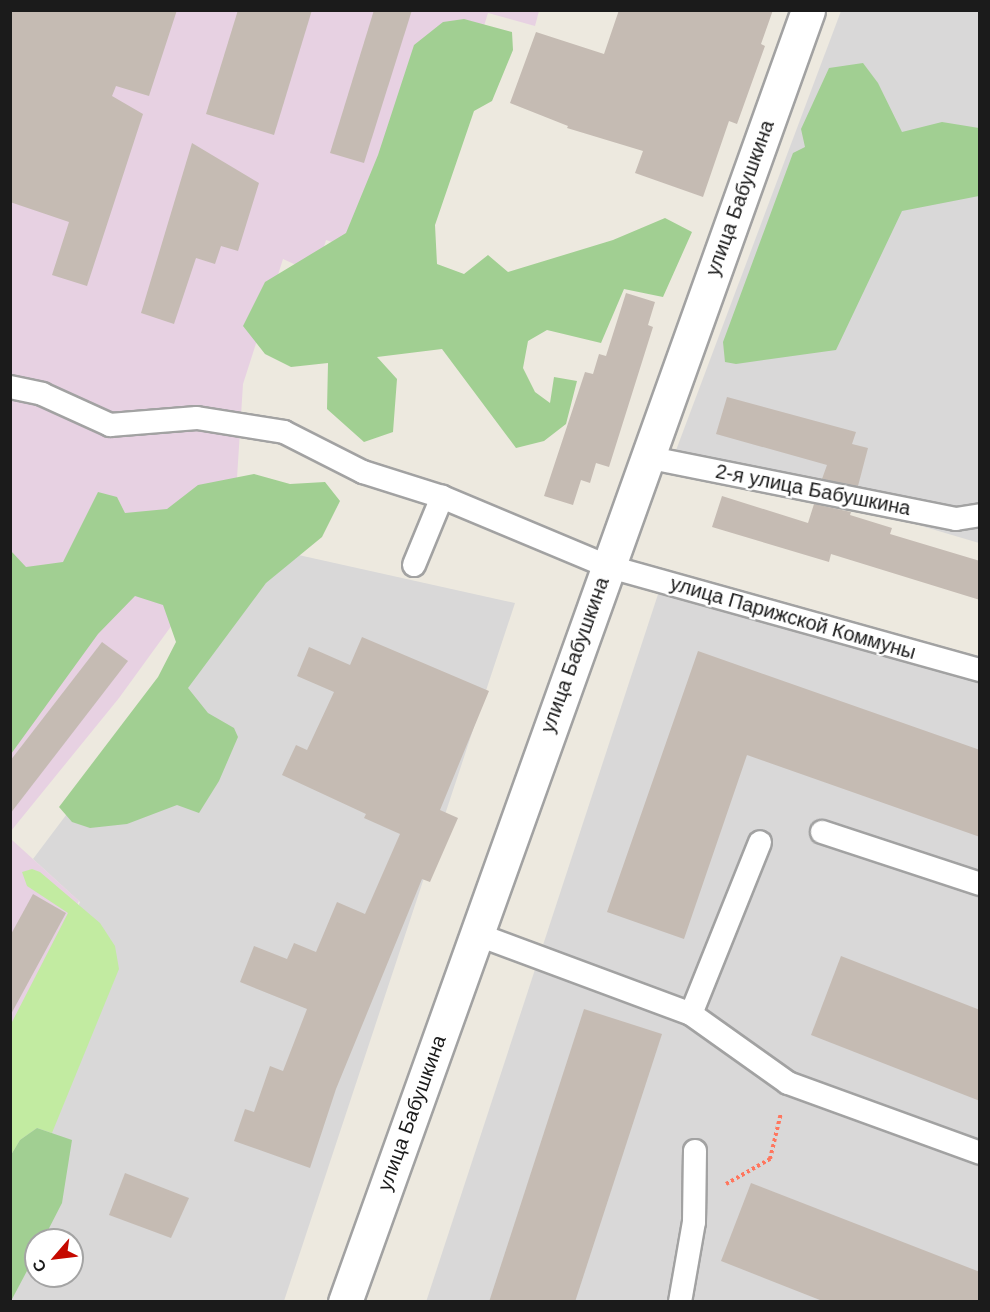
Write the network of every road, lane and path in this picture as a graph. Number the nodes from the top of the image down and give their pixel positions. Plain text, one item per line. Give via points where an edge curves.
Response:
1 (808, 10) edge
2 (10, 387) edge
3 (646, 456) junction
4 (442, 496) junction
5 (980, 515) edge
6 (414, 565) dead end
7 (607, 566) junction
8 (980, 670) edge
9 (822, 832) dead end
10 (760, 842) dead end
11 (980, 884) edge
12 (476, 934) junction
13 (691, 1014) junction
14 (788, 1083) junction
15 (695, 1151) dead end
16 (980, 1152) edge
17 (694, 1202) junction
18 (345, 1302) edge
19 (680, 1302) edge

1 - 3 street, улица Бабушкина
2 - 4 lane, улица Парижской Коммуны via 42,394 110,424 197,418 284,432 363,472
3 - 5 lane, 2-я улица Бабушкина via 956,519
3 - 7 street, улица Бабушкина
4 - 6 lane
4 - 7 lane, улица Парижской Коммуны
7 - 8 lane, улица Парижской Коммуны
7 - 12 street, улица Бабушкина
9 - 11 lane
10 - 13 lane
12 - 13 lane
12 - 18 street, улица Бабушкина
13 - 14 lane
14 - 16 lane
14 - 17 path via 770,1159
15 - 17 lane
17 - 19 lane

